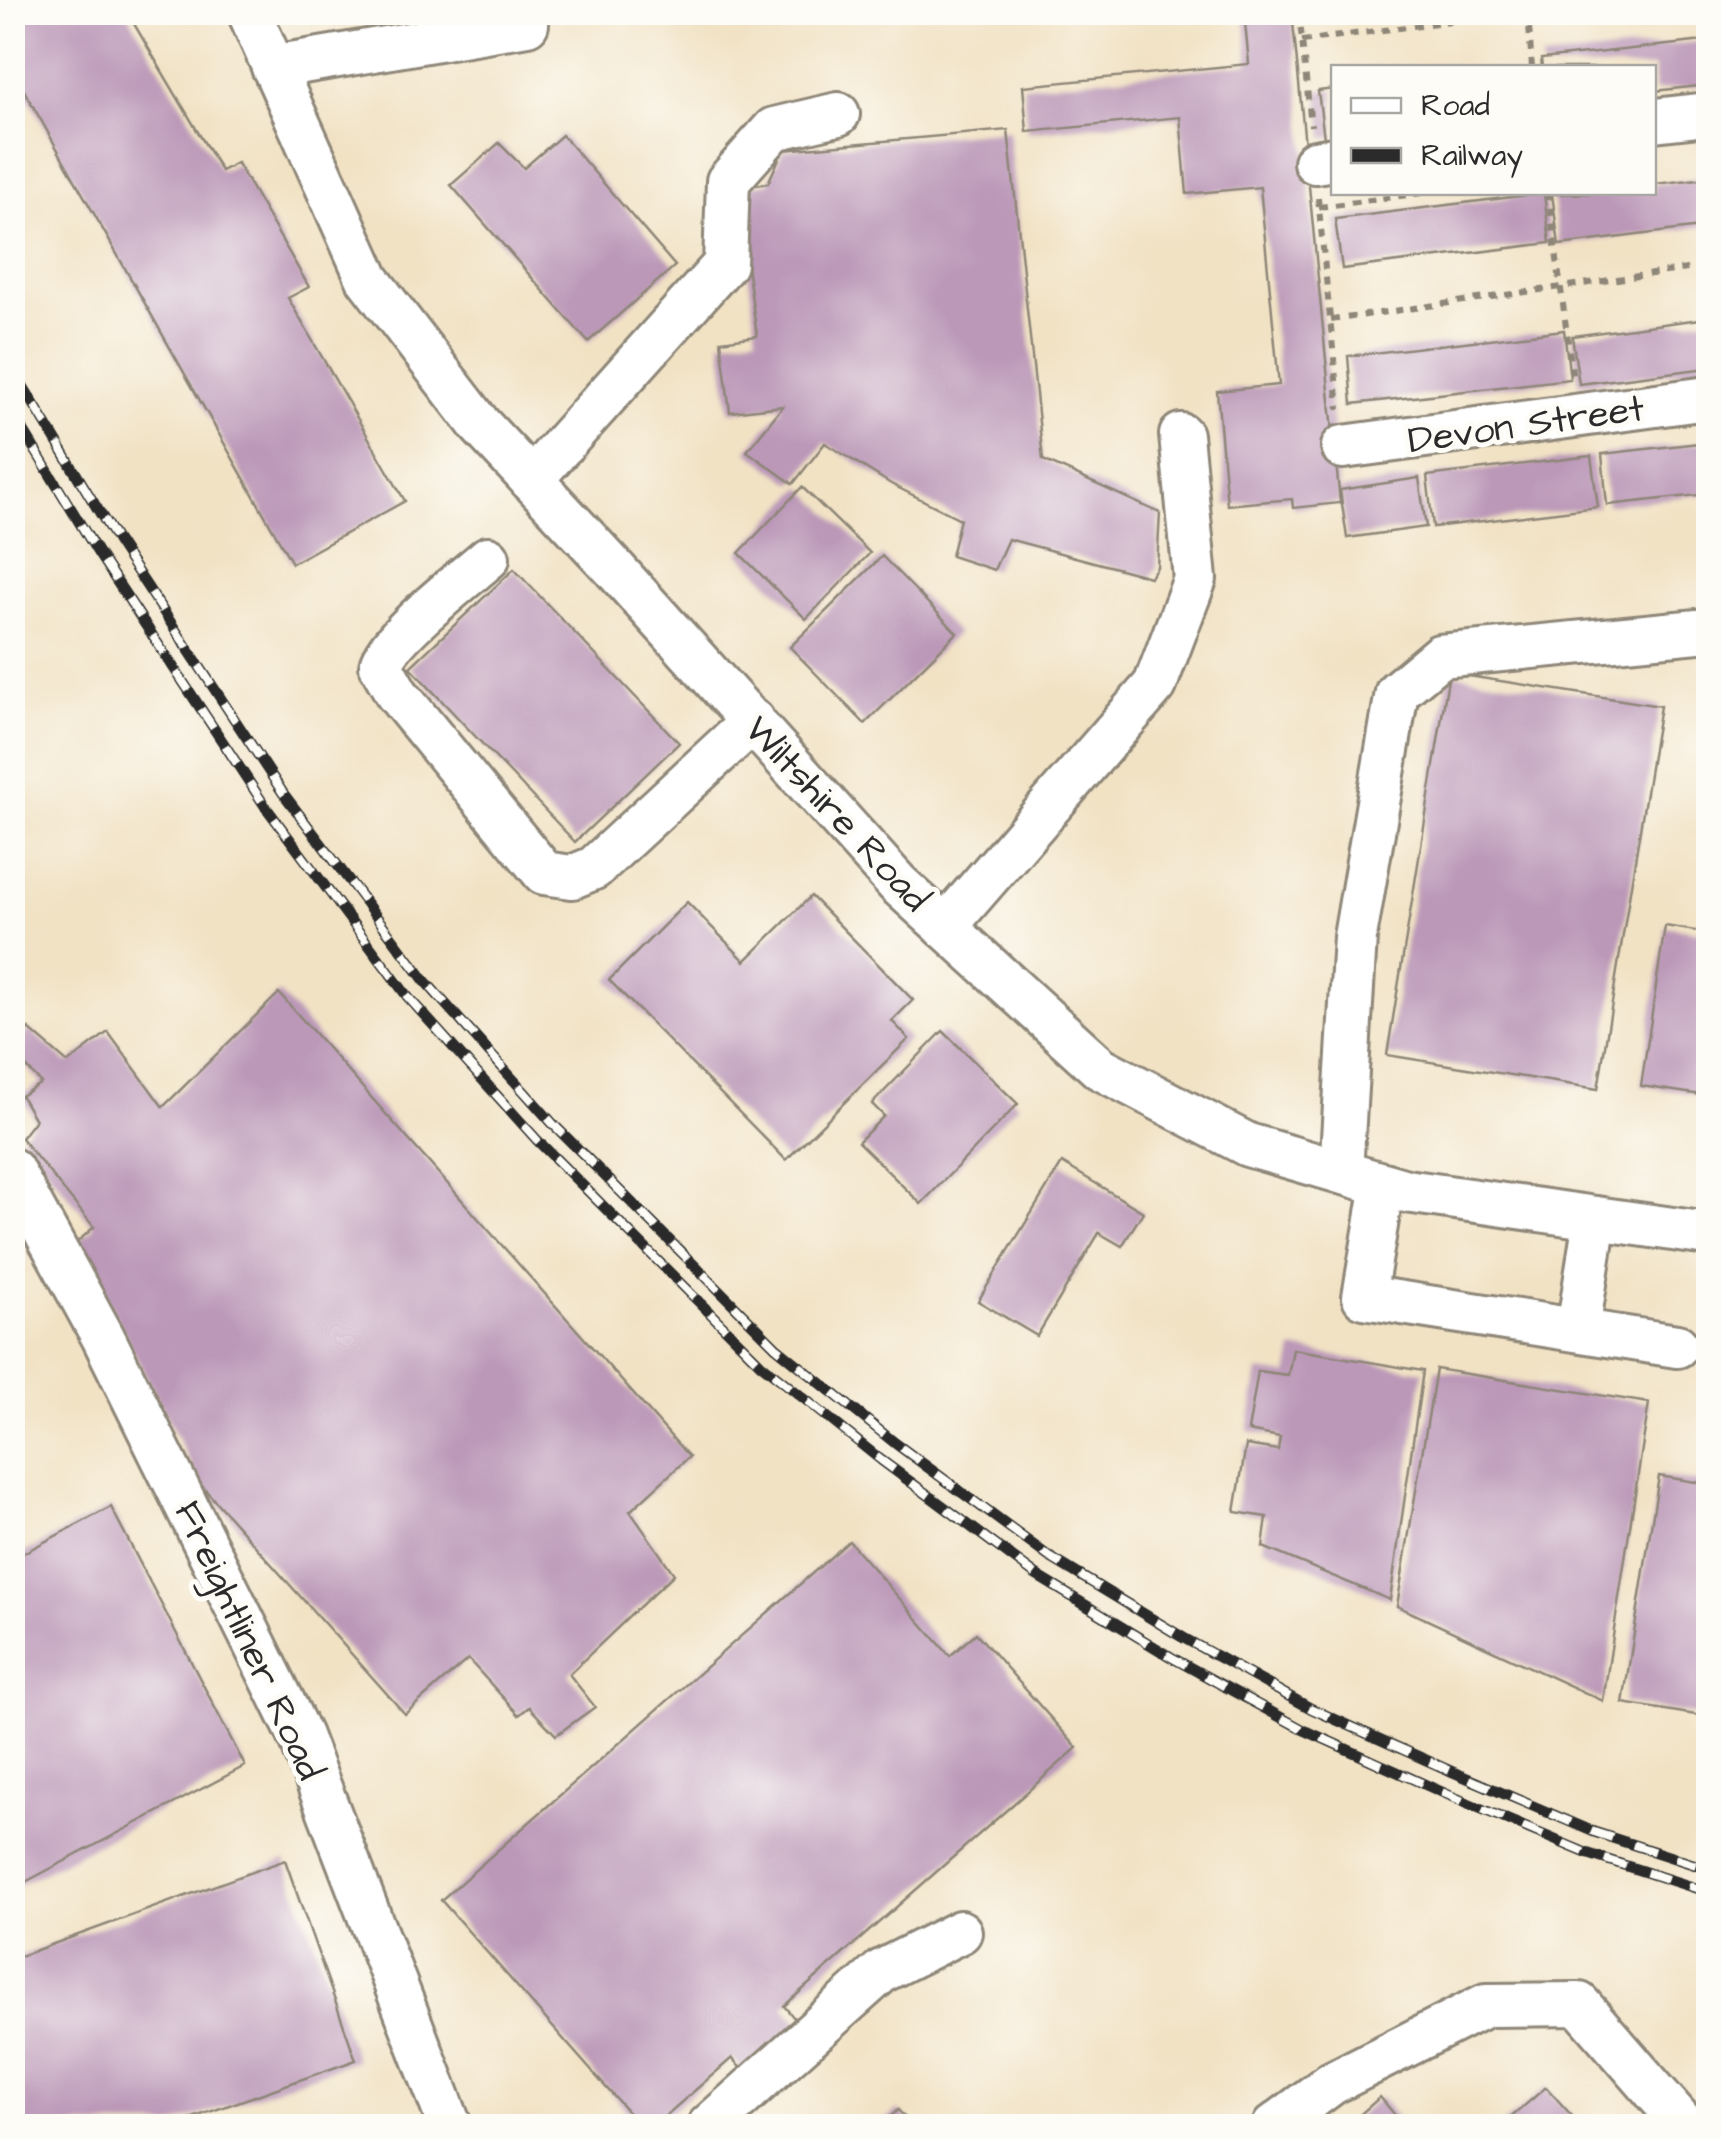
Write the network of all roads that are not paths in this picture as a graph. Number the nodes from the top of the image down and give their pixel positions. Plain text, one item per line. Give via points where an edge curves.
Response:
1 (249, 12) edge
2 (526, 12) edge
3 (273, 66) junction
4 (838, 114) dead end
5 (1708, 114) edge
6 (1656, 120) edge
7 (1708, 398) edge
8 (1181, 436) dead end
9 (1344, 447) road end
10 (531, 480) junction
11 (488, 558) dead end
12 (1708, 630) edge
13 (752, 721) junction
14 (945, 927) junction
15 (12, 1170) edge
16 (1341, 1172) junction
17 (1382, 1184) junction
18 (1594, 1218) junction
19 (1708, 1234) edge
20 (1578, 1330) junction
21 (1677, 1346) dead end
22 (960, 1932) dead end
23 (450, 2126) edge
24 (709, 2126) edge
25 (1274, 2126) edge
26 (1685, 2126) edge

1 - 3 street, Wiltshire Road
2 - 3 street via 526,24
3 - 10 street, Wiltshire Road via 368,279 480,426
4 - 10 street via 774,129 728,182 725,264
5 - 6 street
7 - 9 street, Devon Street
8 - 14 street via 1195,579 1155,685
10 - 13 street, Wiltshire Road
11 - 13 street via 397,639 381,666 544,873 572,878 594,868
12 - 16 street via 1440,656 1397,692 1355,936
13 - 14 street, Wiltshire Road
14 - 16 street, Wiltshire Road via 1100,1068 1248,1145
15 - 23 street, Freightliner Road via 104,1337 300,1736
16 - 17 street, Wiltshire Road
17 - 18 street, Wiltshire Road
17 - 20 street via 1364,1297
18 - 19 street, Wiltshire Road
18 - 20 street
20 - 21 street
22 - 24 street via 882,1970
25 - 26 street via 1332,2082 1486,2005 1579,2004

